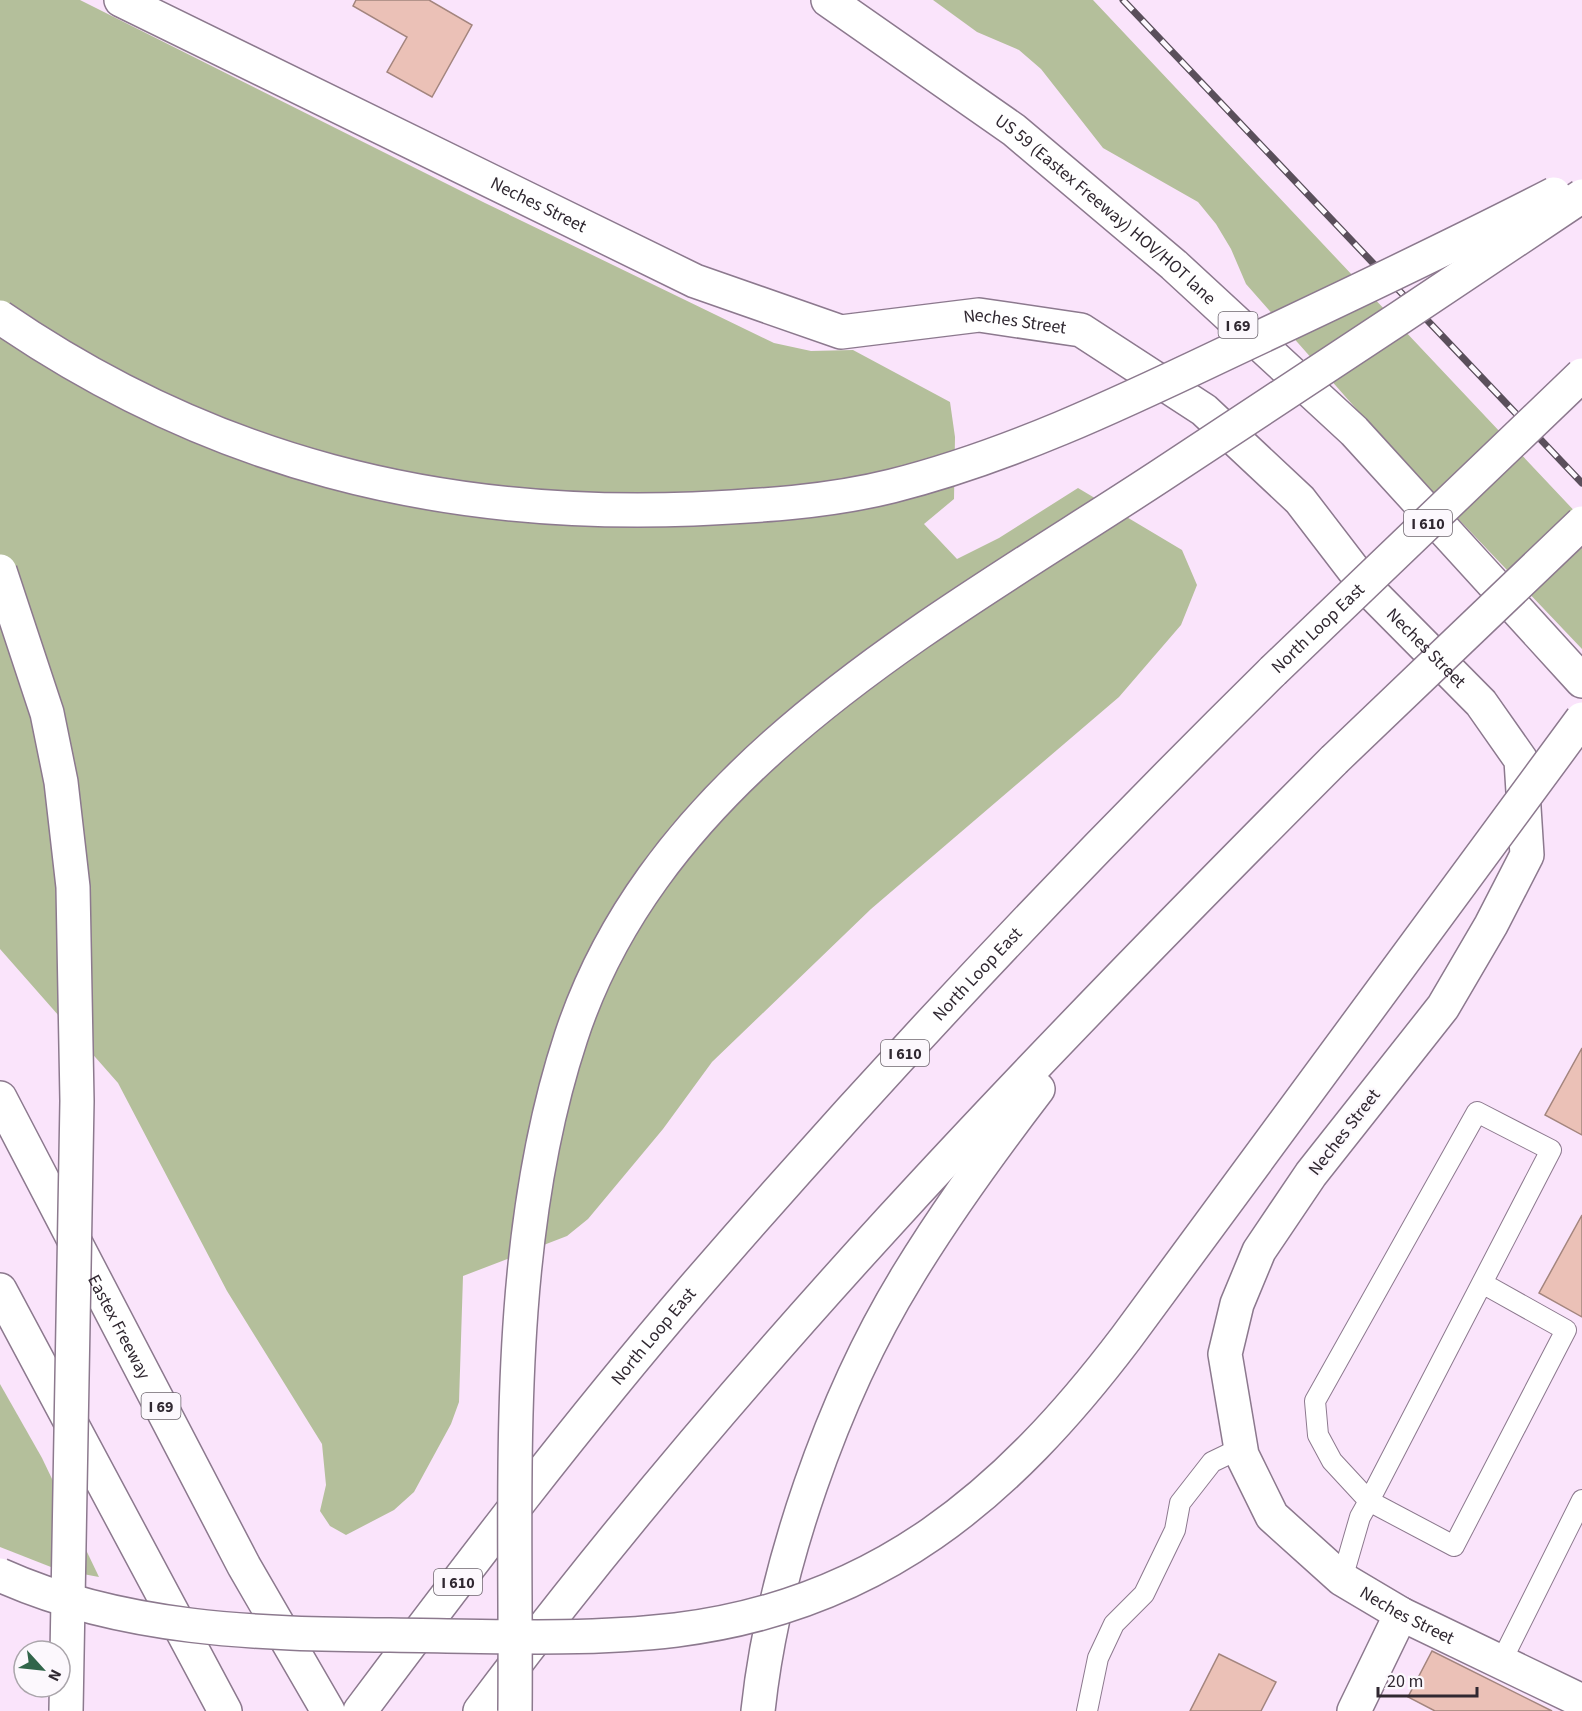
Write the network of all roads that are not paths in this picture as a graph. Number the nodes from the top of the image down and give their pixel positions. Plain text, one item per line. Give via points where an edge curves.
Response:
1 (121, 0) edge
2 (841, 8) edge
3 (1582, 179) edge
4 (1582, 196) edge
5 (0, 317) edge
6 (1582, 375) edge
7 (1582, 523) edge
8 (0, 571) edge
9 (1582, 681) edge
10 (1582, 719) edge
11 (1178, 917) junction
12 (0, 1098) edge
13 (1482, 1283) junction
14 (0, 1290) edge
15 (1240, 1448) junction
16 (1582, 1500) edge
17 (1369, 1501) junction
18 (0, 1575) edge
19 (1342, 1579) junction
20 (1401, 1614) junction
21 (1501, 1662) junction
22 (1582, 1701) edge
23 (66, 1711) edge
24 (225, 1711) edge
25 (328, 1711) edge
26 (360, 1711) edge
27 (480, 1711) edge
28 (515, 1711) edge
29 (758, 1711) edge
30 (1087, 1711) edge
31 (1354, 1711) edge

1 - 15 main road, Neches Street via 695,281 841,332 979,315 1082,330 1204,410 1300,500 1369,590 1481,703 1521,760 1527,855 1443,1007 1311,1174 1259,1251 1237,1304 1225,1354
2 - 9 main road, US 59 (Eastex Freeway) HOV/HOT lane / I 69 via 1014,130 1182,273 1354,431
3 - 5 main road, bridge via 1148,390 1006,450 888,487 782,503 644,511 581,509 511,505 371,483 294,461 173,417 105,382
4 - 28 main road, bridge via 884,657 760,759 665,860 597,970 571,1035 537,1171 521,1306 518,1373
6 - 26 main road, North Loop East / I 610, bridge via 1273,671 1014,936 823,1142 691,1292 558,1455
7 - 11 main road, bridge via 1334,760
8 - 23 main road, bridge via 47,713 61,782 73,887 78,1101
10 - 18 main road, bridge via 1081,1395 1040,1442 981,1497 946,1526 881,1566 783,1606 730,1621 673,1630 522,1636 295,1632 167,1622 93,1608
11 - 27 main road, bridge via 1037,1062 756,1372 625,1528
11 - 29 main road via 1081,1032 991,1150 907,1276 872,1340 813,1483 791,1551 772,1625
12 - 25 main road, Eastex Freeway / I 69 via 244,1566
13 - 17 lane
13 - 17 lane via 1566,1330 1454,1546
13 - 17 lane via 1551,1150 1477,1112 1315,1401 1318,1435 1332,1461
14 - 24 main road
15 - 19 main road, Neches Street via 1272,1516
15 - 30 lane via 1212,1462 1180,1503 1175,1530 1144,1594 1114,1624 1098,1658
16 - 21 lane
17 - 19 lane via 1360,1517
19 - 20 main road, Neches Street
20 - 21 main road, Neches Street
20 - 31 main road
21 - 22 main road, Neches Street

